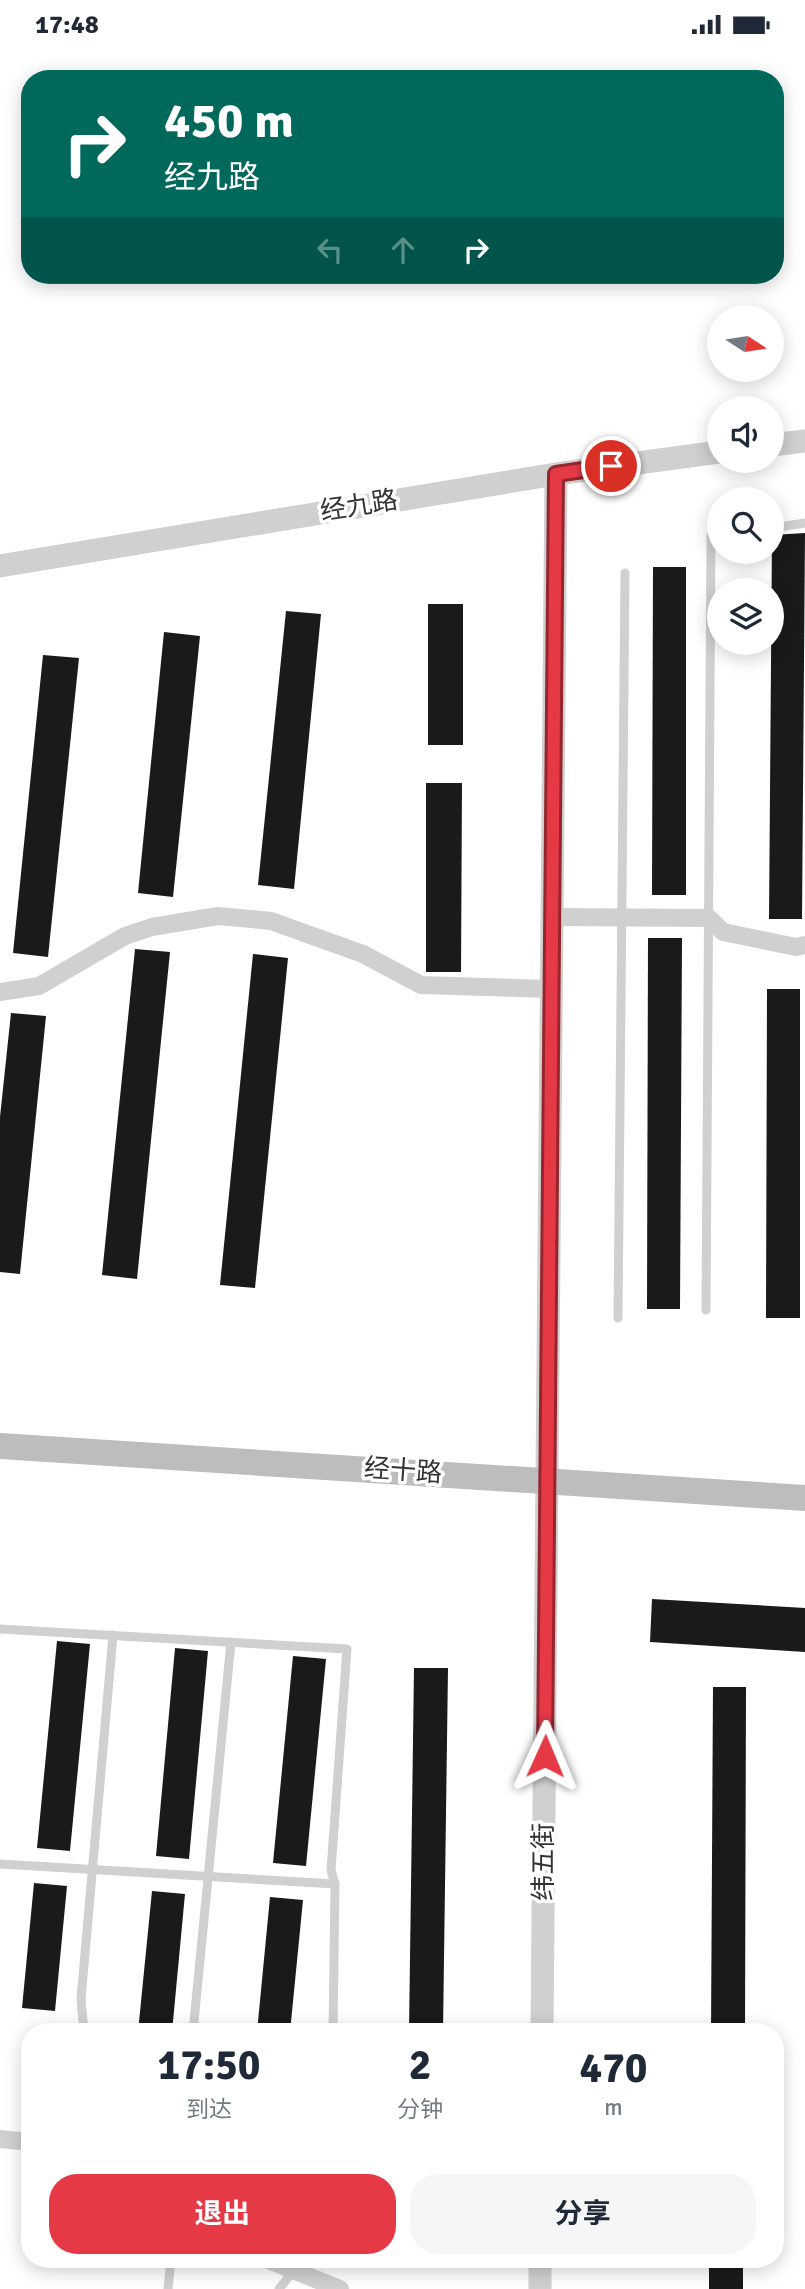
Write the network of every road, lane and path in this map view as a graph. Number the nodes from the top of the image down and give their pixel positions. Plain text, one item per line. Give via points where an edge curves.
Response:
1 (805, 441) edge
2 (784, 444) edge
3 (707, 454) edge
4 (556, 474) junction
5 (805, 523) edge
6 (784, 526) edge
7 (711, 564) edge
8 (0, 566) edge
9 (625, 573) dead end
10 (552, 917) junction
11 (622, 917) junction
12 (709, 918) junction
13 (805, 945) edge
14 (552, 989) junction
15 (0, 992) edge
16 (706, 1310) dead end
17 (618, 1318) dead end
18 (0, 1446) edge
19 (547, 1479) junction
20 (805, 1498) edge
21 (0, 1629) edge
22 (113, 1635) junction
23 (231, 1642) junction
24 (0, 1864) edge
25 (335, 1884) junction
26 (83, 2023) edge
27 (194, 2023) edge
28 (333, 2023) edge
29 (542, 2023) edge
30 (0, 2139) edge
31 (21, 2141) edge
32 (170, 2268) edge
33 (297, 2268) edge
34 (305, 2268) edge
35 (540, 2268) edge
36 (168, 2289) edge
37 (279, 2289) edge
38 (340, 2289) edge
39 (540, 2289) edge

1 - 2 street
3 - 4 street, 经九路
4 - 8 street, 经九路
4 - 10 street, 纬五街
5 - 6 lane
7 - 12 lane
9 - 11 lane
10 - 11 street
10 - 14 street, 纬五街
11 - 12 street
11 - 17 lane
12 - 13 street via 723,932
12 - 16 lane
14 - 15 street via 421,985 363,954 271,921 218,916 125,936 39,986
14 - 19 street, 纬五街
18 - 19 main road, 经十路
19 - 20 main road, 经十路
19 - 29 street, 纬五街
21 - 22 lane
22 - 23 lane
22 - 26 lane via 81,1999
23 - 25 lane via 347,1649 331,1870
23 - 27 lane
24 - 25 lane
25 - 28 lane
30 - 31 street
32 - 36 lane
33 - 37 lane
34 - 38 street
35 - 39 street

